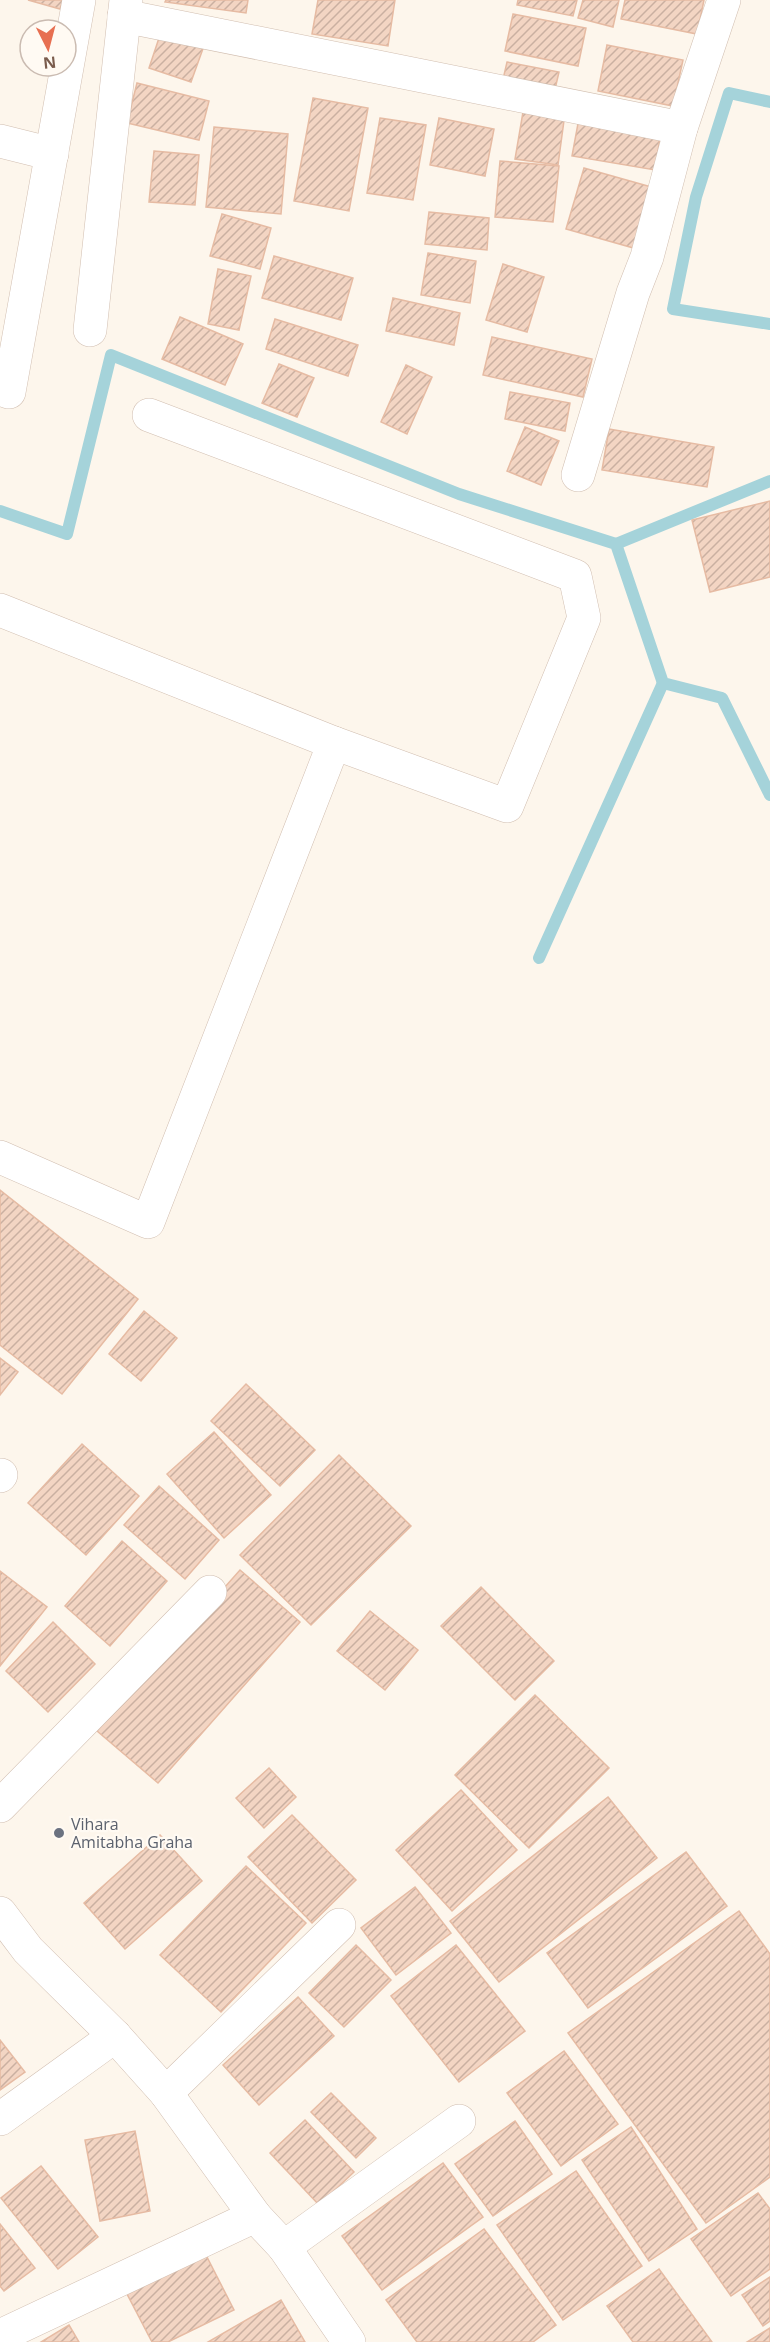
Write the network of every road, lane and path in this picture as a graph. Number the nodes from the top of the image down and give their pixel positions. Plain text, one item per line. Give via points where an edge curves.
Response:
1 (79, 0) edge
2 (724, 0) edge
3 (125, 8) edge
4 (681, 128) junction
5 (0, 141) edge
6 (52, 154) junction
7 (90, 330) dead end
8 (0, 389) edge
9 (149, 415) dead end
10 (578, 475) dead end
11 (0, 610) edge
12 (334, 743) junction
13 (0, 1157) edge
14 (210, 1592) dead end
15 (0, 1806) edge
16 (0, 1913) edge
17 (339, 1925) dead end
18 (116, 2036) junction
19 (166, 2093) junction
20 (0, 2119) edge
21 (459, 2121) dead end
22 (255, 2216) junction
23 (284, 2247) junction
24 (0, 2336) edge
25 (349, 2342) edge

1 - 6 street
2 - 4 street
3 - 4 street
3 - 7 street
4 - 10 street via 647,256
5 - 6 street
6 - 8 street via 9,392
9 - 12 street via 574,576 584,618 507,806
11 - 12 street
12 - 13 street via 148,1222
14 - 15 street
16 - 18 street via 28,1950
17 - 19 street
18 - 19 street
18 - 20 street
19 - 22 street
21 - 23 street
22 - 23 street
22 - 24 street
23 - 25 street

